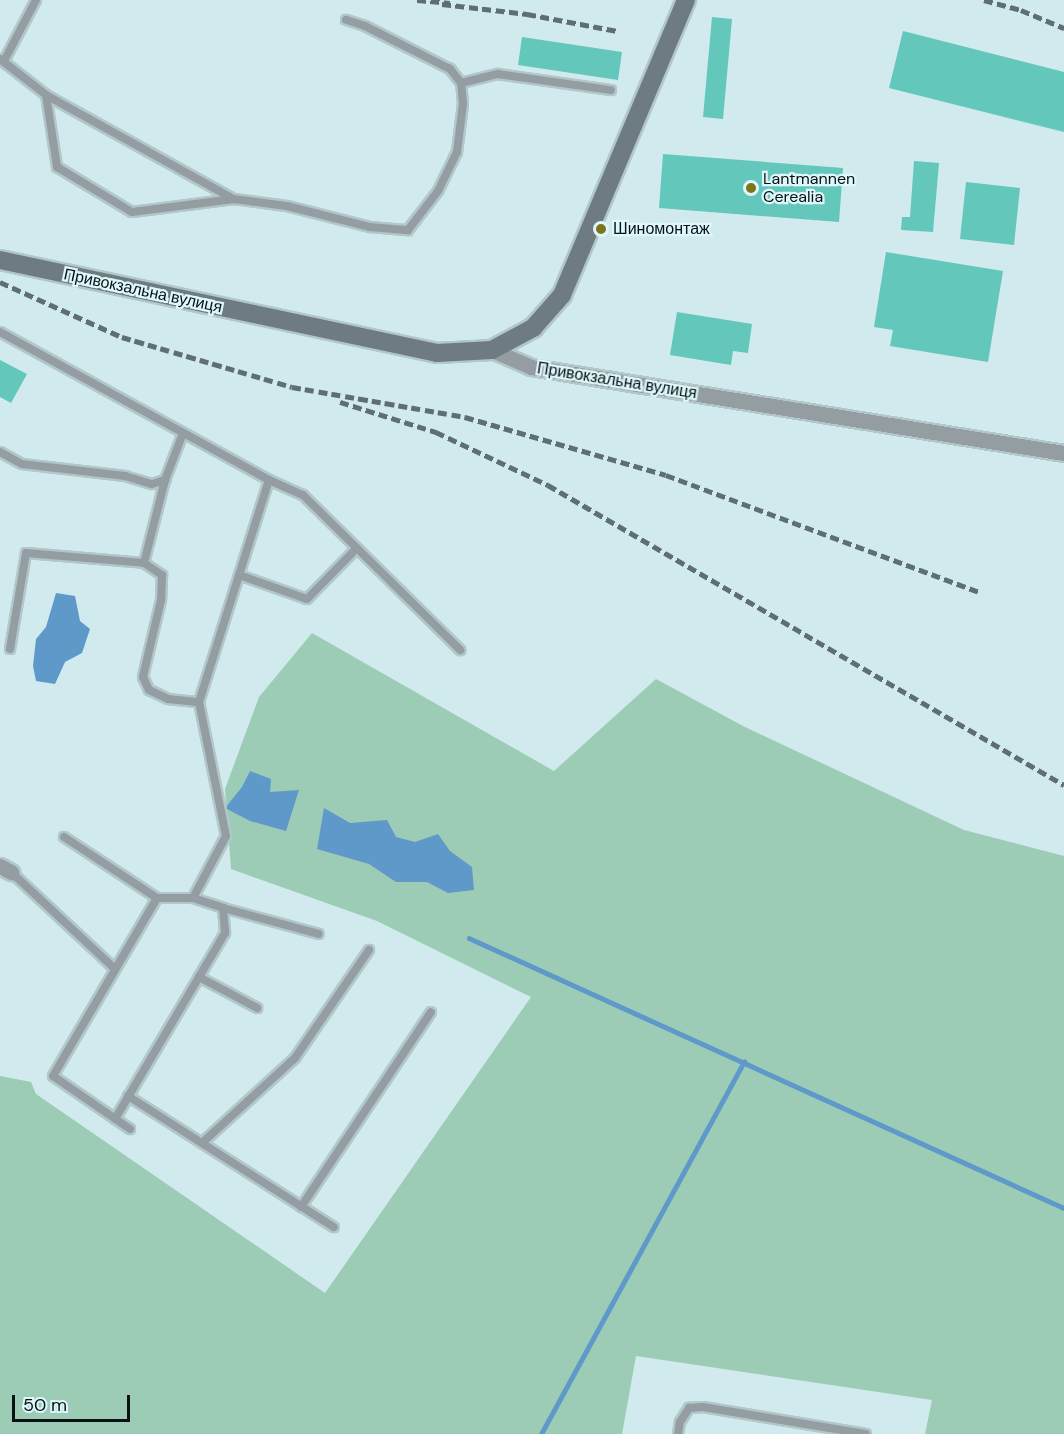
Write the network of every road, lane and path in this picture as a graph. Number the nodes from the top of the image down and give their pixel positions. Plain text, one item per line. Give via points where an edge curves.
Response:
1 (36, 0) edge
2 (686, 0) edge
3 (346, 20) dead end
4 (2, 60) edge
5 (461, 83) junction
6 (611, 90) dead end
7 (46, 95) junction
8 (234, 199) junction
9 (0, 260) edge
10 (0, 332) edge
11 (492, 350) junction
12 (183, 433) junction
13 (0, 452) edge
14 (1064, 453) edge
15 (165, 480) junction
16 (269, 480) junction
17 (357, 548) junction
18 (144, 562) junction
19 (239, 575) junction
20 (10, 649) dead end
21 (460, 650) dead end
22 (199, 702) junction
23 (64, 837) dead end
24 (5, 869) edge
25 (157, 898) junction
26 (194, 898) junction
27 (224, 908) junction
28 (319, 934) dead end
29 (369, 951) dead end
30 (115, 969) junction
31 (199, 977) junction
32 (257, 1008) dead end
33 (431, 1012) dead end
34 (128, 1096) junction
35 (115, 1119) junction
36 (130, 1129) dead end
37 (201, 1143) junction
38 (301, 1207) junction
39 (334, 1227) dead end
40 (678, 1434) edge
41 (866, 1434) edge

1 - 4 lane
2 - 11 main road via 562,295 533,328
3 - 5 lane via 450,69
4 - 7 lane
5 - 6 lane via 498,74
5 - 8 lane via 463,104 456,152 438,190 408,230 370,227 287,206
7 - 8 lane
7 - 8 lane via 57,167 132,212
9 - 11 main road, Привокзальна вулиця via 437,353
10 - 12 lane
11 - 14 street, Привокзальна вулиця via 531,367
12 - 15 lane
12 - 16 lane
13 - 15 lane via 22,464 124,476 152,484
15 - 18 lane
16 - 17 lane via 303,495
16 - 19 lane
17 - 19 lane via 307,599
17 - 21 lane
18 - 20 lane via 26,553
18 - 22 lane via 162,574 161,600 142,676 149,690 168,699
19 - 22 lane
22 - 26 lane via 226,836
23 - 25 lane
24 - 30 lane
25 - 26 lane
25 - 30 lane
26 - 27 lane
27 - 28 lane
27 - 31 lane via 225,933
29 - 37 lane via 295,1059
30 - 35 lane via 53,1076
31 - 32 lane
31 - 34 lane
33 - 38 lane
34 - 35 lane
34 - 37 lane
35 - 36 lane
37 - 38 lane
38 - 39 lane
40 - 41 lane via 689,1408 703,1407

